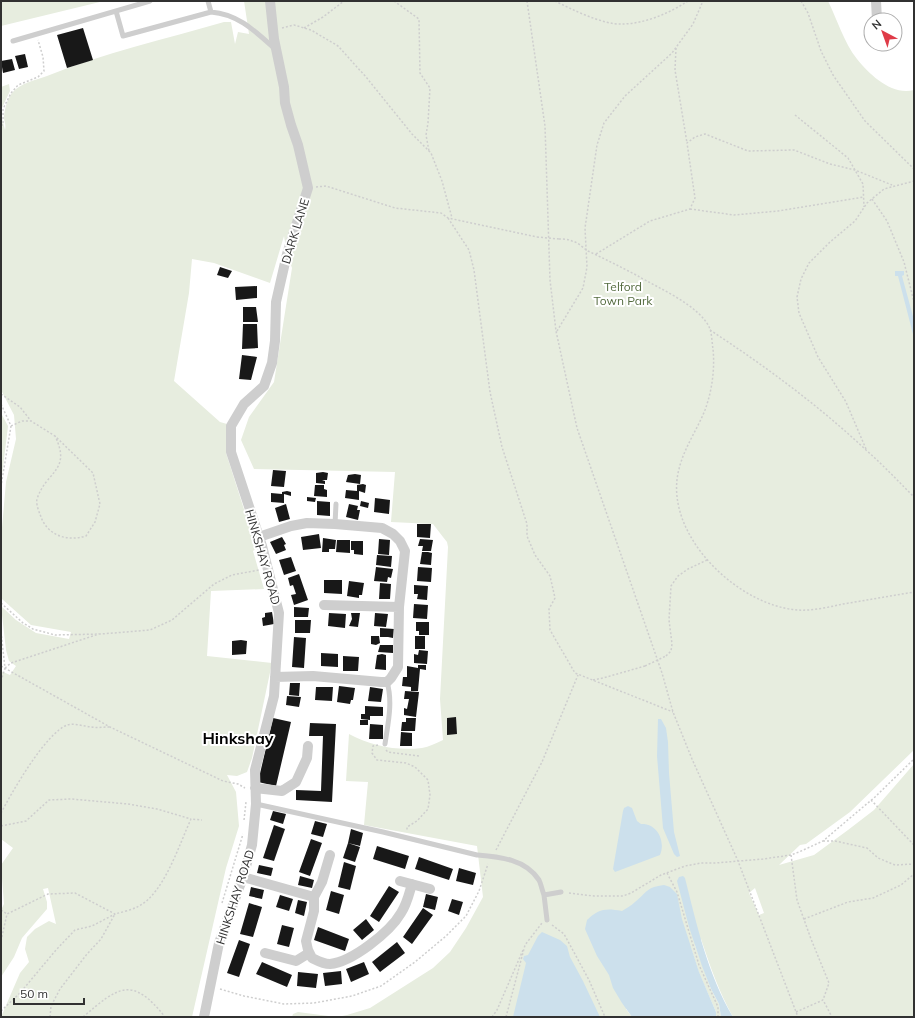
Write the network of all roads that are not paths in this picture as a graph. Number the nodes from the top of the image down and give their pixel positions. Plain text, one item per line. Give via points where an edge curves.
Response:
1 (150, 1) edge
2 (208, 1) edge
3 (270, 1) edge
4 (876, 1) edge
5 (116, 11) junction
6 (211, 12) junction
7 (877, 12) edge
8 (13, 41) dead end
9 (276, 49) junction
10 (231, 426) joint
11 (336, 504) dead end
12 (335, 524) junction
13 (259, 537) junction
14 (324, 605) dead end
15 (400, 607) junction
16 (275, 677) junction
17 (387, 682) junction
18 (385, 744) road end
19 (308, 746) dead end
20 (255, 796) junction
21 (330, 855) dead end
22 (243, 877) junction
23 (400, 881) dead end
24 (412, 884) junction
25 (430, 888) dead end
26 (561, 892) road end
27 (544, 895) junction
28 (314, 898) junction
29 (546, 920) road end
30 (265, 953) dead end
31 (309, 953) junction
32 (204, 1017) edge

1 - 5 lane
2 - 6 lane
3 - 9 street, DARK LANE
4 - 7 street
5 - 6 lane via 123,36
5 - 8 lane
6 - 9 lane via 223,13 237,19
9 - 10 street, DARK LANE via 290,125 298,145 308,188 287,254 276,302 272,363 264,386 244,404
10 - 13 street, HINKSHAY ROAD via 231,452
11 - 12 lane
12 - 13 street via 308,523 290,526
12 - 15 street via 382,528 400,541 405,551
13 - 16 street, HINKSHAY ROAD via 279,613
14 - 15 street
15 - 17 street via 398,667
16 - 17 street via 313,676
16 - 20 street, HINKSHAY ROAD via 274,696 256,770
17 - 18 lane via 390,704
19 - 20 street via 307,758 296,782 282,791
20 - 22 street, HINKSHAY ROAD via 252,845
20 - 27 lane via 405,838 514,861 530,868 540,882
21 - 28 street
22 - 28 street
22 - 32 street, HINKSHAY ROAD via 219,943
23 - 24 street
24 - 25 street
24 - 31 street via 401,914 393,925 356,954 341,961 325,964 312,958
26 - 27 lane
27 - 29 lane
28 - 31 street via 314,911 306,941
30 - 31 street via 296,961

